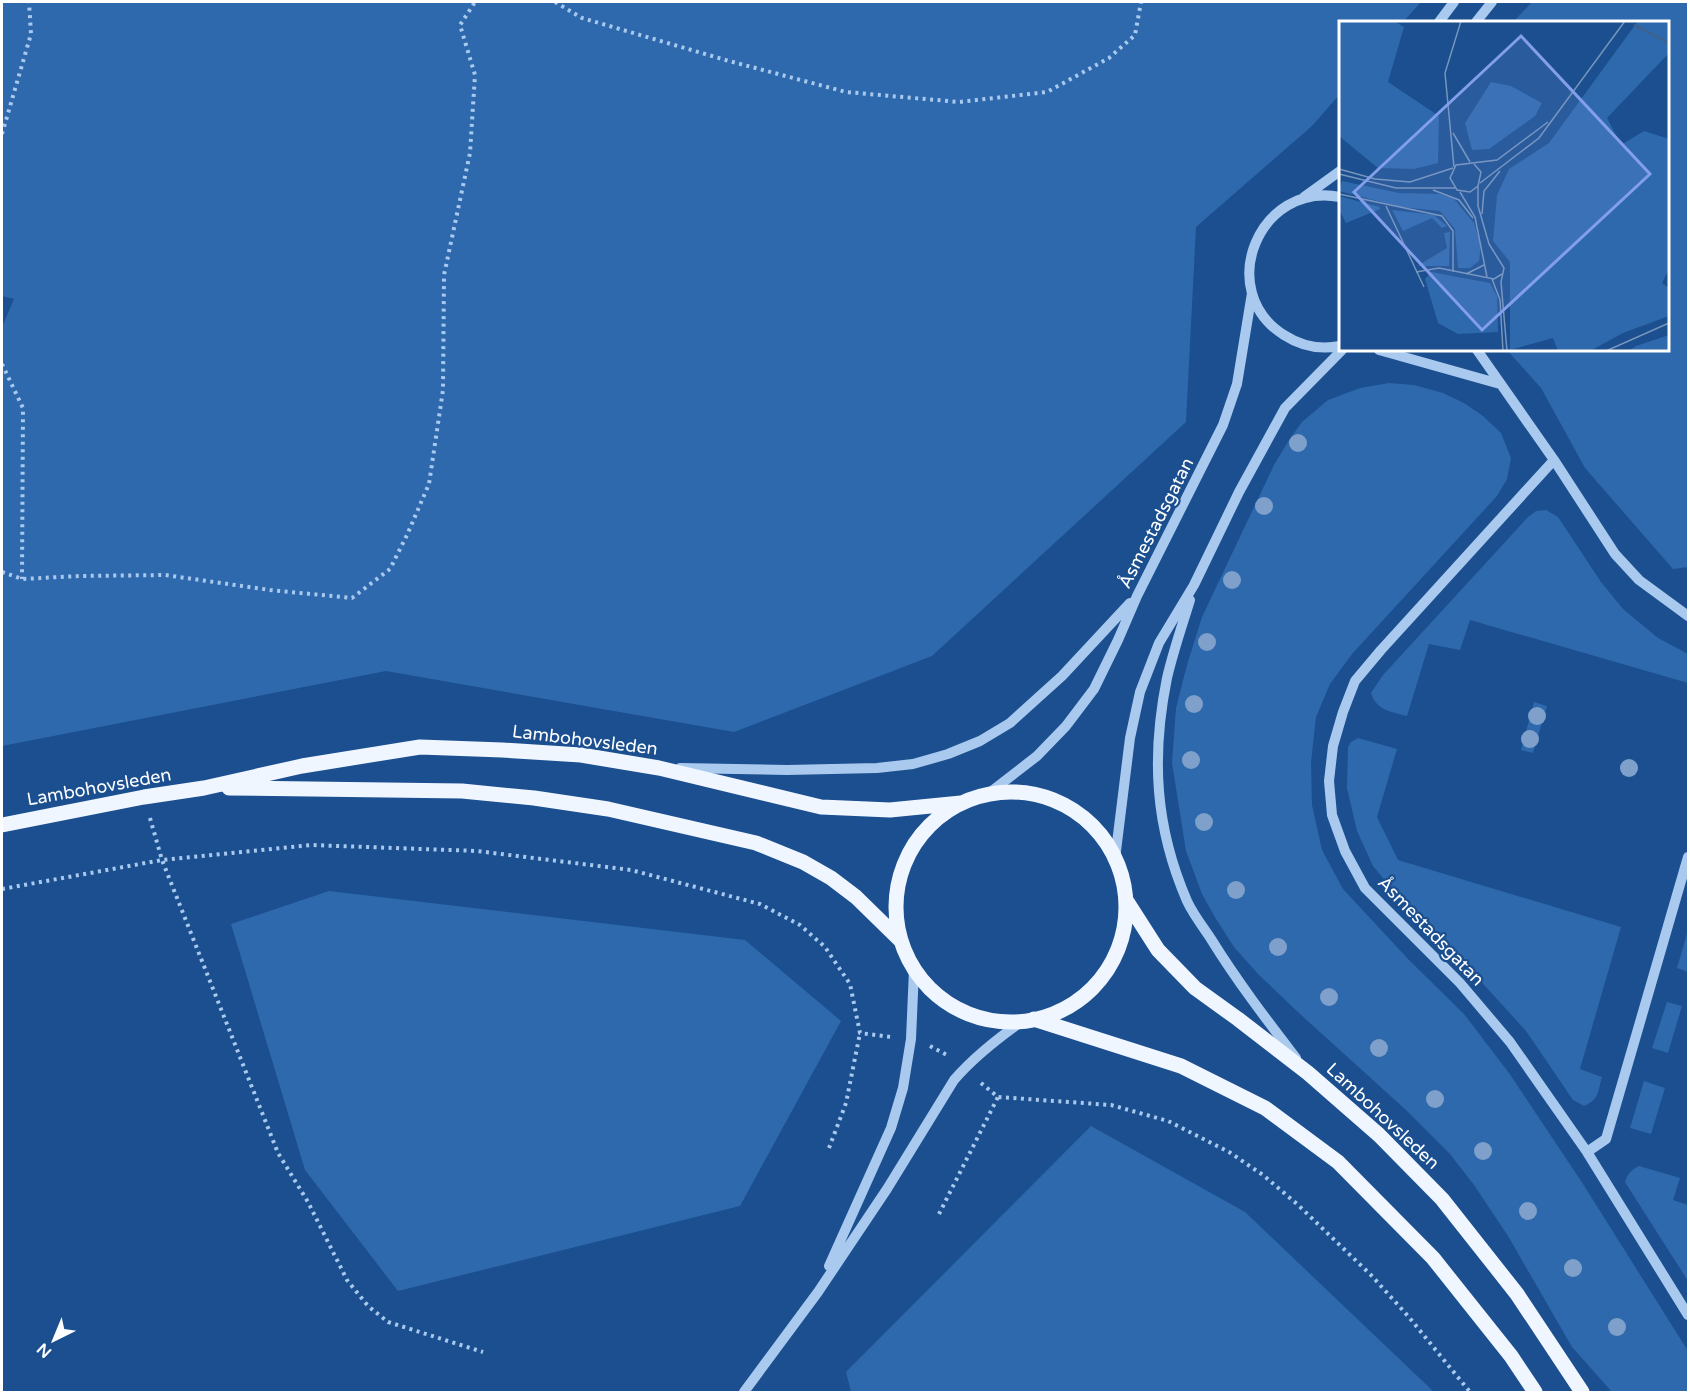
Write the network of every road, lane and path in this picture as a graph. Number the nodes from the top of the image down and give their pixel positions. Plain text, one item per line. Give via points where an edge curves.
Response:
1 (29, 2) edge
2 (475, 2) edge
3 (555, 2) edge
4 (1141, 2) edge
5 (1454, 2) edge
6 (1492, 2) edge
7 (1440, 21) edge
8 (1477, 21) edge
9 (2, 134) edge
10 (1339, 172) edge
11 (1339, 197) edge
12 (1302, 199) junction
13 (1252, 293) junction
14 (1339, 348) edge
15 (1339, 350) edge
16 (1382, 351) edge
17 (1478, 351) edge
18 (2, 364) edge
19 (1500, 384) junction
20 (1554, 460) junction
21 (2, 572) edge
22 (22, 579) junction
23 (1194, 585) junction
24 (1137, 596) junction
25 (1689, 616) edge
26 (659, 768) junction
27 (204, 788) junction
28 (988, 794) junction
29 (144, 797) junction
30 (961, 803) junction
31 (2, 825) edge
32 (1689, 857) edge
33 (1115, 859) junction
34 (162, 860) junction
35 (2, 889) edge
36 (1126, 900) junction
37 (900, 940) junction
38 (914, 970) junction
39 (1028, 1021) junction
40 (860, 1033) junction
41 (911, 1039) junction
42 (964, 1069) junction
43 (1308, 1073) junction
44 (998, 1097) junction
45 (829, 1148) dead end
46 (1587, 1152) junction
47 (939, 1214) dead end
48 (818, 1292) junction
49 (1689, 1315) edge
50 (483, 1352) dead end
51 (744, 1392) edge
52 (1470, 1392) edge
53 (1535, 1392) edge
54 (1582, 1392) edge

1 - 9 path via 31,34
2 - 22 path via 460,25 476,75 470,153 444,275 443,390 431,473 390,569 352,598 165,575
3 - 4 path via 582,18 846,92 959,102 1047,92 1109,58 1135,35
5 - 7 street
6 - 8 street
10 - 12 street
11 - 12 street
12 - 13 street via 1273,216 1254,243 1249,276
13 - 14 street via 1257,307 1276,330 1302,344
13 - 24 street, Åsmestadsgatan via 1232,404
15 - 23 street via 1285,408
16 - 19 street
17 - 19 street
18 - 22 path via 23,408
19 - 20 street
20 - 25 street via 1616,554 1640,580
20 - 46 street, Åsmestadsgatan via 1355,681 1336,735 1329,781 1332,815 1365,888 1460,983 1510,1042
21 - 22 path
23 - 33 street via 1159,643 1140,692 1130,738
23 - 43 street via 1167,678 1157,766 1161,817 1188,903 1254,1004
24 - 26 street via 1062,676 1010,723 948,754 913,764 877,768
24 - 28 street, Åsmestadsgatan via 1094,689 1037,756
26 - 27 main road, Lambohovsleden via 581,756 420,747 302,766
26 - 30 main road, Lambohovsleden via 821,807 890,810
27 - 29 main road, Lambohovsleden
27 - 37 main road, Lambohovsleden via 462,791 608,809 756,843 803,862 856,897
28 - 30 main road
28 - 33 main road via 1021,792 1066,806 1091,825
29 - 31 main road, Lambohovsleden
29 - 34 path
30 - 37 main road via 922,832 906,859 897,884 895,910
32 - 46 street via 1606,1139
33 - 36 main road
34 - 35 path
34 - 40 path via 311,845 477,851 631,870 760,904 800,925 825,947 850,984
34 - 50 path via 278,1153 347,1280 368,1306 388,1322
36 - 39 main road via 1119,946 1099,981 1074,1004
36 - 43 main road, Lambohovsleden via 1158,950 1195,988
37 - 38 main road
38 - 39 main road via 936,995 966,1013 1003,1022
38 - 41 street
39 - 42 street via 1002,1036
39 - 53 main road via 1181,1066 1265,1108 1320,1148 1433,1258
40 - 41 path
40 - 45 path via 846,1103
41 - 42 path via 946,1054
41 - 48 street via 891,1128
42 - 44 path
42 - 48 street
43 - 54 main road, Lambohovsleden via 1379,1135 1442,1199 1517,1294
44 - 47 path
44 - 52 path via 1111,1105 1168,1121 1229,1152 1263,1175 1364,1267
46 - 49 street, Åsmestadsgatan
48 - 51 street

